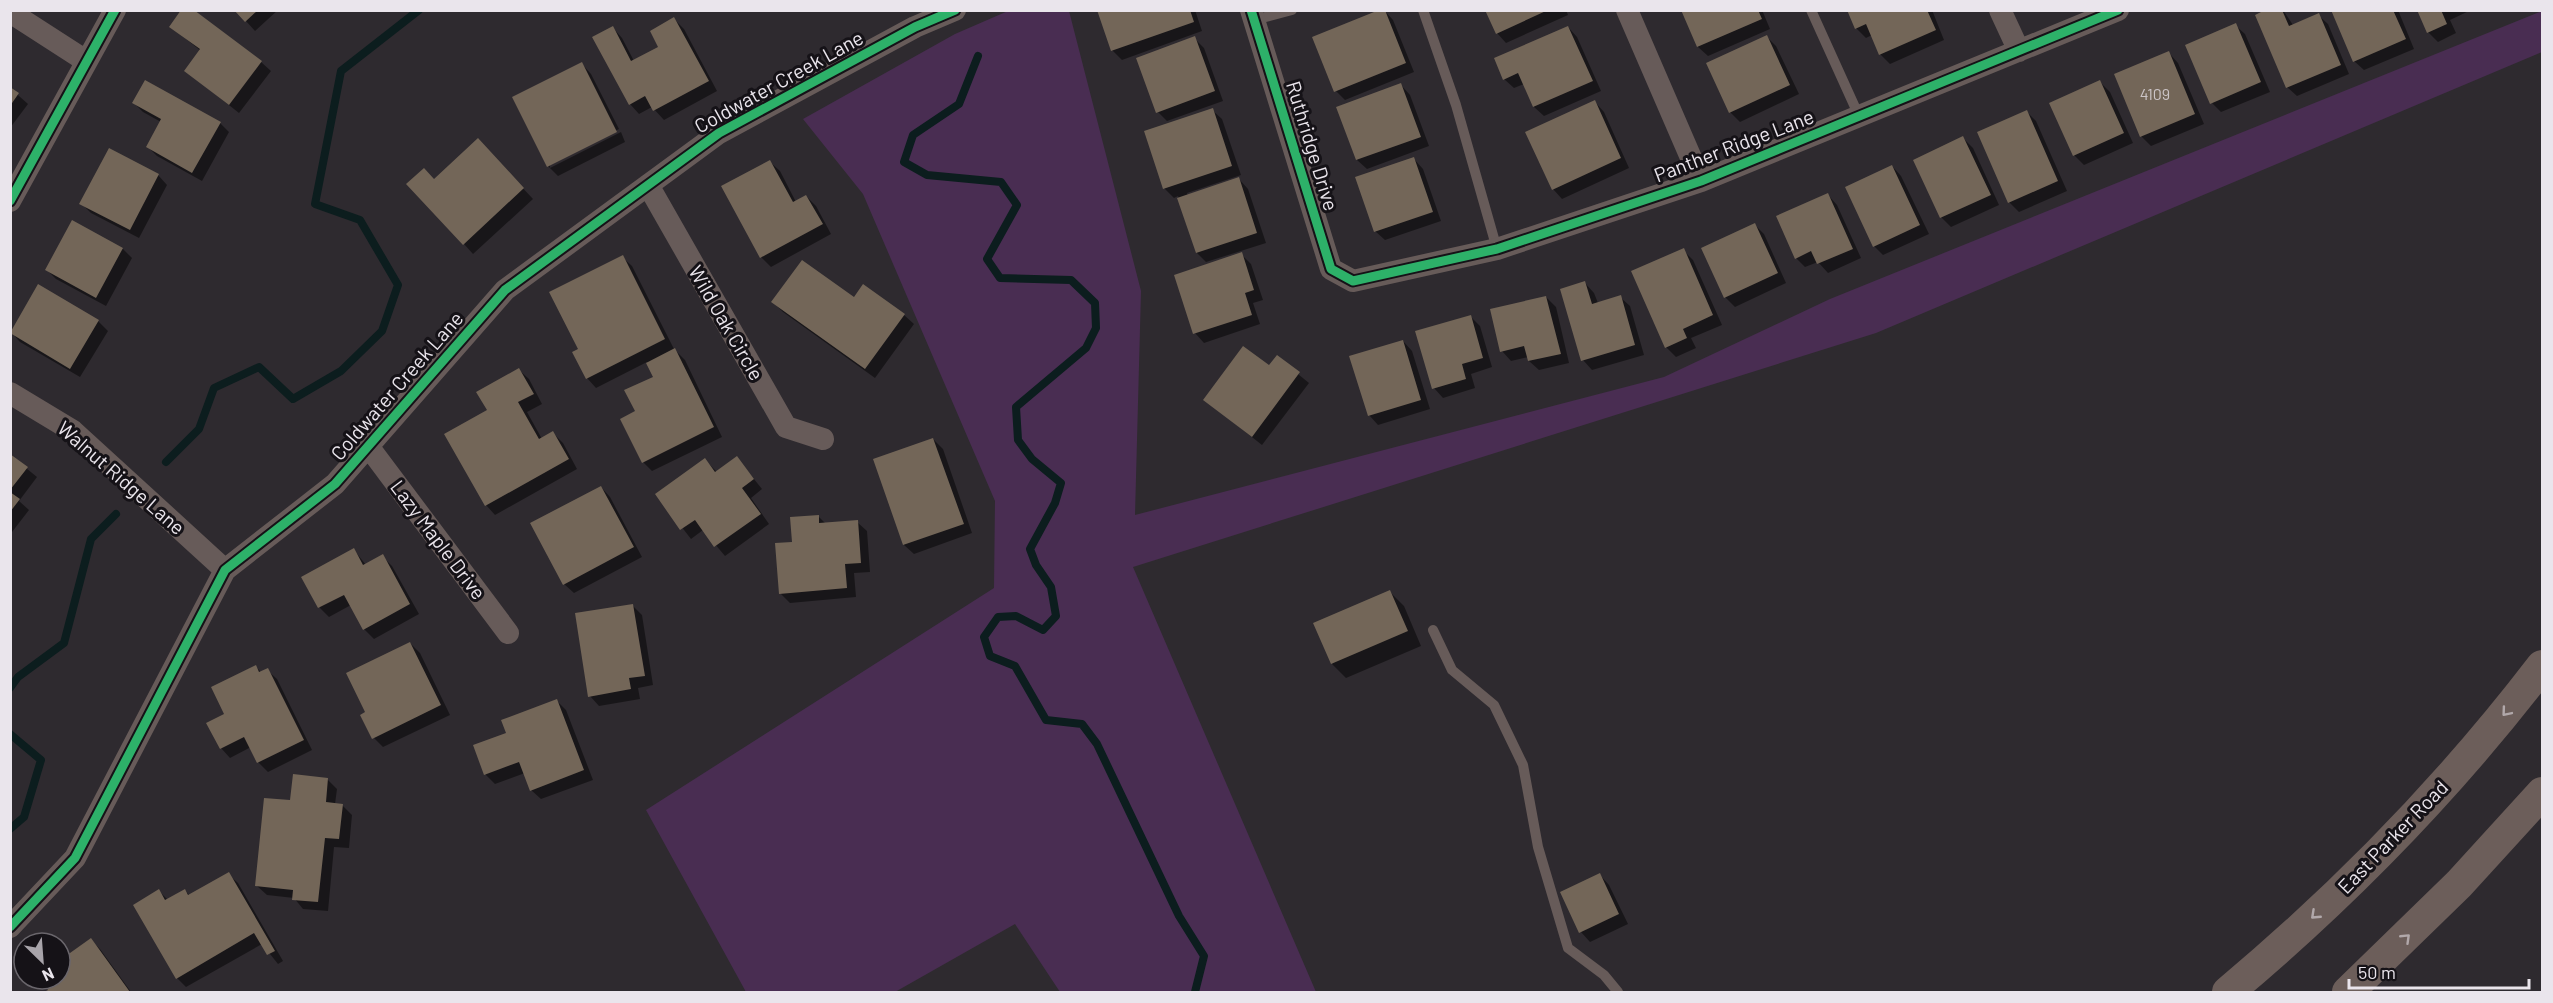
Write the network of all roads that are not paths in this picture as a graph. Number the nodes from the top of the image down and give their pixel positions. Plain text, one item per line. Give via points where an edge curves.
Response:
1 (115, 10) edge
2 (955, 10) edge
3 (1292, 10) edge
4 (1423, 10) edge
5 (1627, 10) edge
6 (1811, 10) edge
7 (2000, 10) edge
8 (2118, 10) edge
9 (10, 12) edge
10 (1252, 15) edge
11 (2019, 51) junction
12 (86, 61) junction
13 (1859, 116) junction
14 (1701, 181) junction
15 (648, 185) junction
16 (10, 201) edge
17 (1497, 249) junction
18 (1353, 281) joint
19 (10, 393) edge
20 (823, 439) dead end
21 (368, 446) junction
22 (225, 570) junction
23 (1433, 630) dead end
24 (508, 633) dead end
25 (2542, 666) edge
26 (2542, 794) edge
27 (10, 927) edge
28 (1618, 993) edge
29 (2228, 993) edge
30 (2348, 993) edge

1 - 12 street
2 - 15 street, Coldwater Creek Lane via 915,27 718,133
3 - 10 lane
4 - 17 lane via 1456,105
5 - 14 street
6 - 13 lane
7 - 11 street
8 - 11 street, Panther Ridge Lane
9 - 12 street
10 - 18 street, Ruthridge Drive via 1331,269
11 - 13 street, Panther Ridge Lane
12 - 16 street
13 - 14 street, Panther Ridge Lane
14 - 17 street, Panther Ridge Lane
15 - 20 street, Wild Oak Circle via 786,427
15 - 21 street, Coldwater Creek Lane via 505,290
17 - 18 street, Panther Ridge Lane
19 - 22 street, Walnut Ridge Lane via 73,431
21 - 22 street, Coldwater Creek Lane via 335,484
21 - 24 street, Lazy Maple Drive
22 - 27 street, Coldwater Creek Lane via 75,858
23 - 28 lane via 1452,670 1494,705 1524,765 1538,847 1568,948 1604,975
25 -> 29 main road, East Parker Road via 2504,716 2399,833 2313,918
30 -> 26 main road via 2430,915

